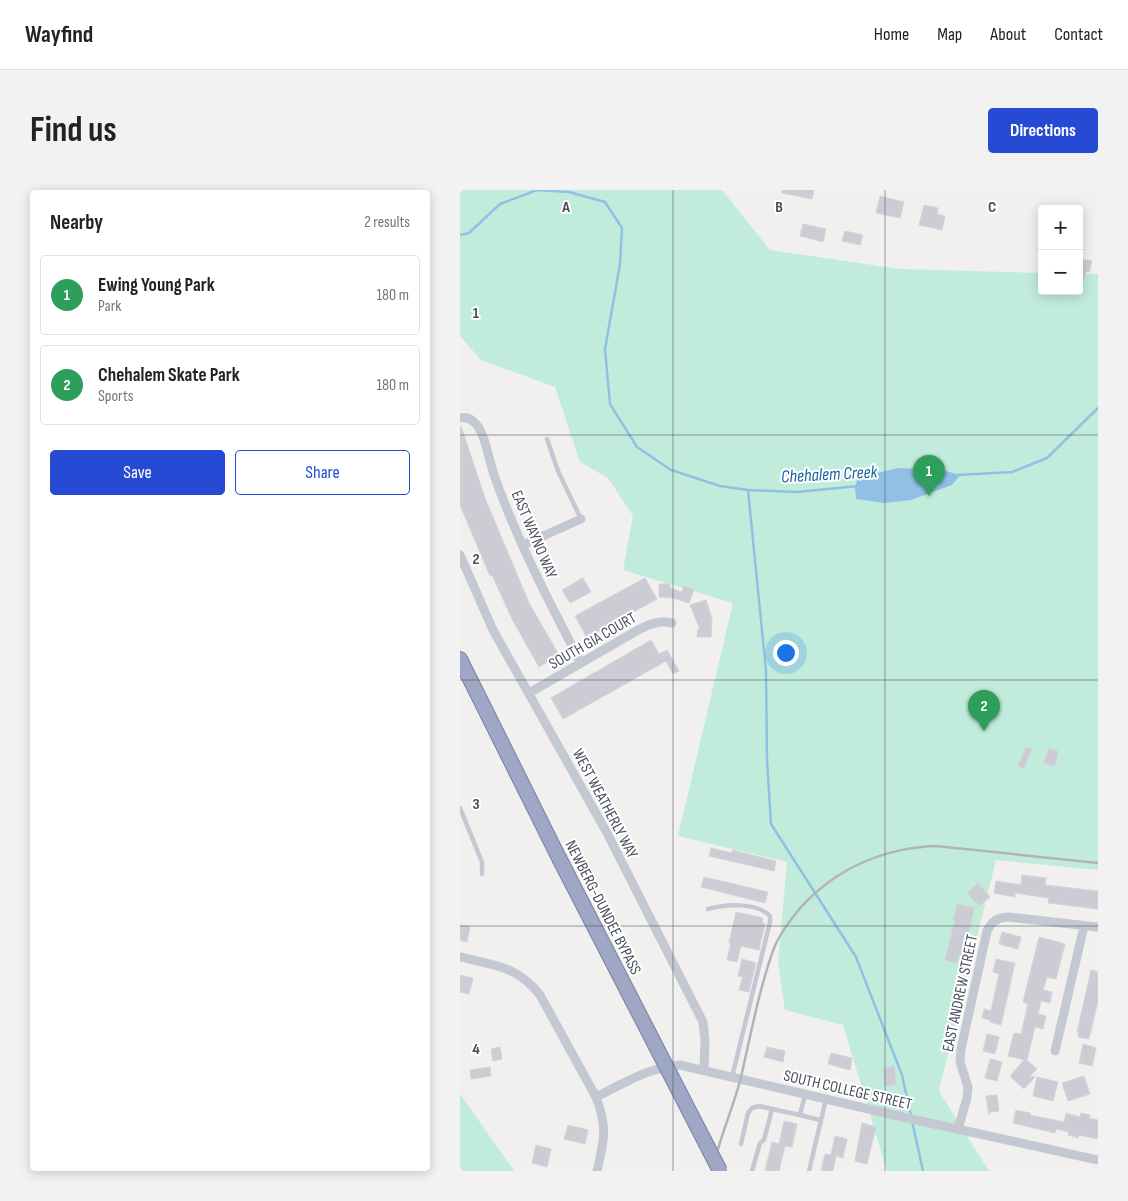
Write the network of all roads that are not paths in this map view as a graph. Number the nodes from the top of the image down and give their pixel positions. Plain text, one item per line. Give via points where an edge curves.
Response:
1 (463, 418) edge
2 (547, 439) dead end
3 (581, 519) joint
4 (523, 545) junction
5 (460, 555) edge
6 (672, 623) dead end
7 (460, 659) edge
8 (580, 663) junction
9 (529, 693) junction
10 (460, 808) edge
11 (482, 874) dead end
12 (708, 909) dead end
13 (1084, 926) junction
14 (1098, 927) edge
15 (460, 957) edge
16 (1055, 1051) dead end
17 (704, 1070) junction
18 (732, 1076) junction
19 (805, 1095) junction
20 (596, 1097) junction
21 (826, 1100) junction
22 (772, 1109) junction
23 (800, 1115) junction
24 (820, 1120) junction
25 (958, 1129) junction
26 (741, 1144) dead end
27 (1098, 1160) edge
28 (597, 1171) edge
29 (720, 1171) edge
30 (752, 1171) edge
31 (809, 1171) edge

1 - 4 street, EAST WAYNO WAY via 475,422 481,432 494,475
2 - 3 lane
3 - 4 street
4 - 8 street, EAST WAYNO WAY
5 - 9 street, WEST WEATHERLY WAY via 486,616
6 - 8 street, SOUTH GIA COURT via 653,622
7 - 29 highway, NEWBERG-DUNDEE BYPASS, bridge
8 - 9 street, SOUTH GIA COURT
9 - 17 street, WEST WEATHERLY WAY via 606,831 703,1022
10 - 11 lane via 482,862
12 - 18 lane via 752,907 766,911 770,916
13 - 14 street
13 - 16 street
13 - 25 street, EAST ANDREW STREET via 1008,917 992,921 987,931 961,1049 960,1062 968,1086
15 - 20 street via 502,967 530,982 549,1009
17 - 18 street, SOUTH COLLEGE STREET
17 - 20 street, SOUTH COLLEGE STREET via 680,1065 664,1066
18 - 19 street, SOUTH COLLEGE STREET
19 - 21 street, SOUTH COLLEGE STREET
19 - 23 lane
20 - 28 street via 603,1115 604,1130
21 - 24 lane
21 - 25 street, SOUTH COLLEGE STREET
22 - 23 lane
22 - 26 lane via 752,1108
22 - 30 lane
23 - 24 lane
24 - 31 lane
25 - 27 street, SOUTH COLLEGE STREET

